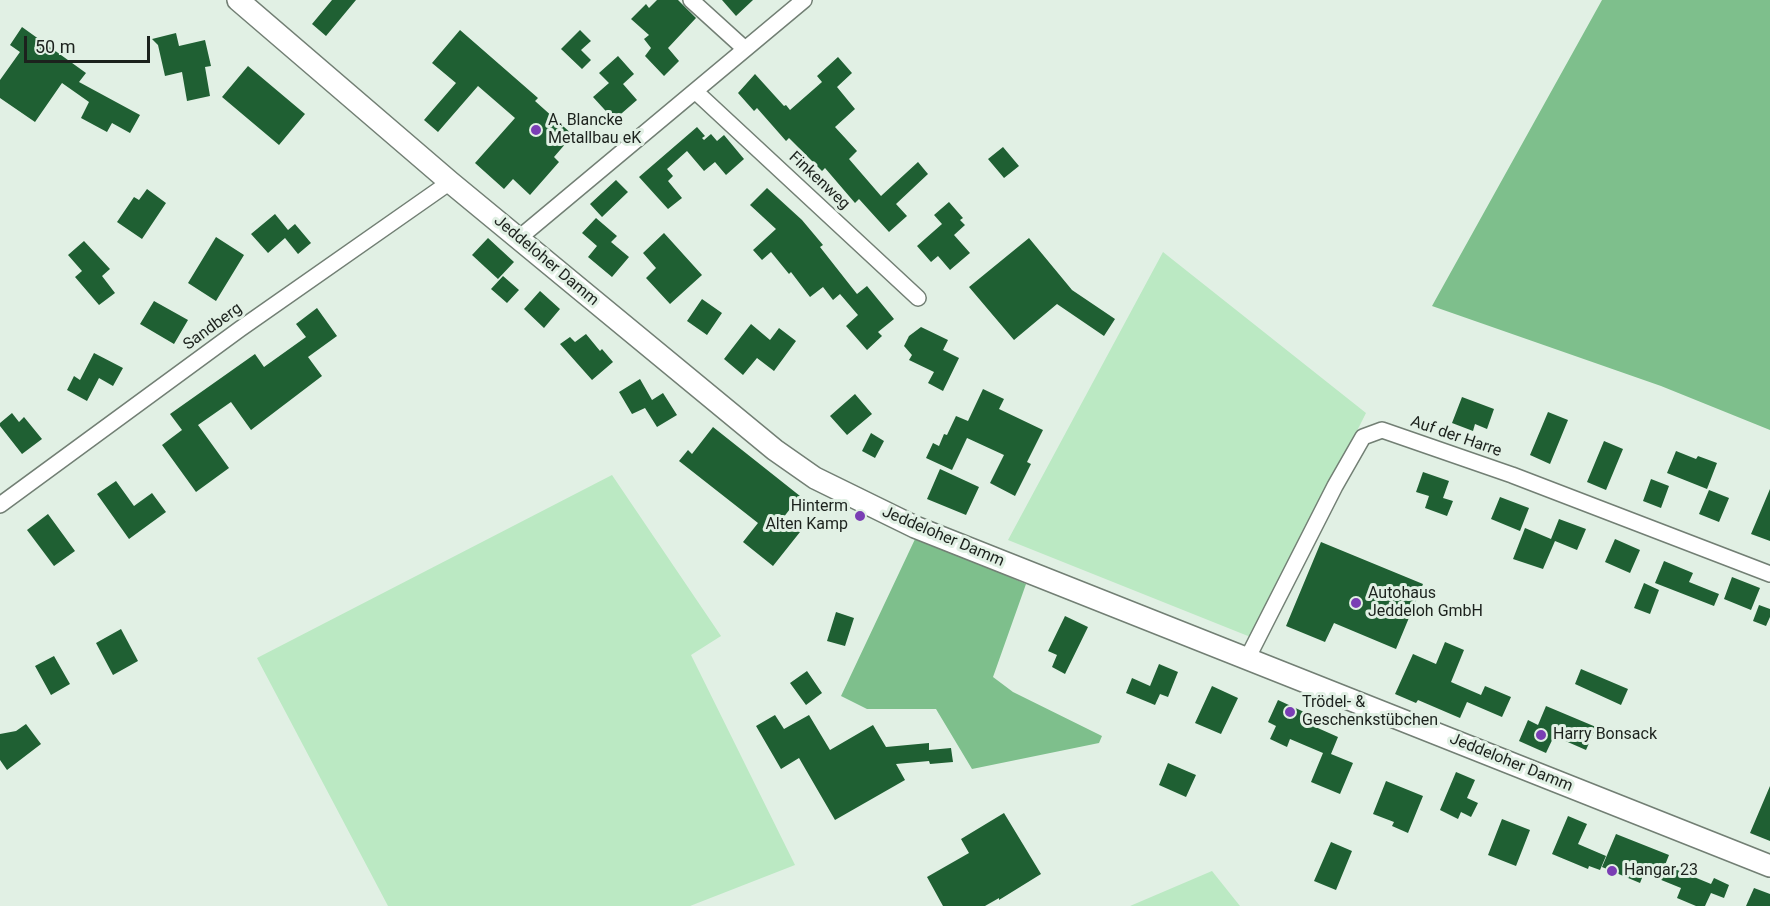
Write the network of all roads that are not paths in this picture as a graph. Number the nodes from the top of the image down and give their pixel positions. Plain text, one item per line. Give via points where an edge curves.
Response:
1 (238, 0) edge
2 (691, 0) edge
3 (804, 0) edge
4 (745, 49) junction
5 (696, 91) junction
6 (450, 182) junction
7 (519, 238) junction
8 (918, 298) dead end
9 (0, 505) edge
10 (1770, 574) edge
11 (1247, 659) junction
12 (1770, 866) edge

1 - 6 main road, Jeddeloher Damm
2 - 4 street
3 - 4 street
4 - 5 street
5 - 7 street
5 - 8 street, Finkenweg
6 - 7 main road, Jeddeloher Damm
6 - 9 street, Sandberg via 240,329
7 - 11 main road, Jeddeloher Damm via 775,450 815,478 915,527
10 - 11 street, Auf der Harre via 1512,475 1382,430 1363,437
11 - 12 main road, Jeddeloher Damm

